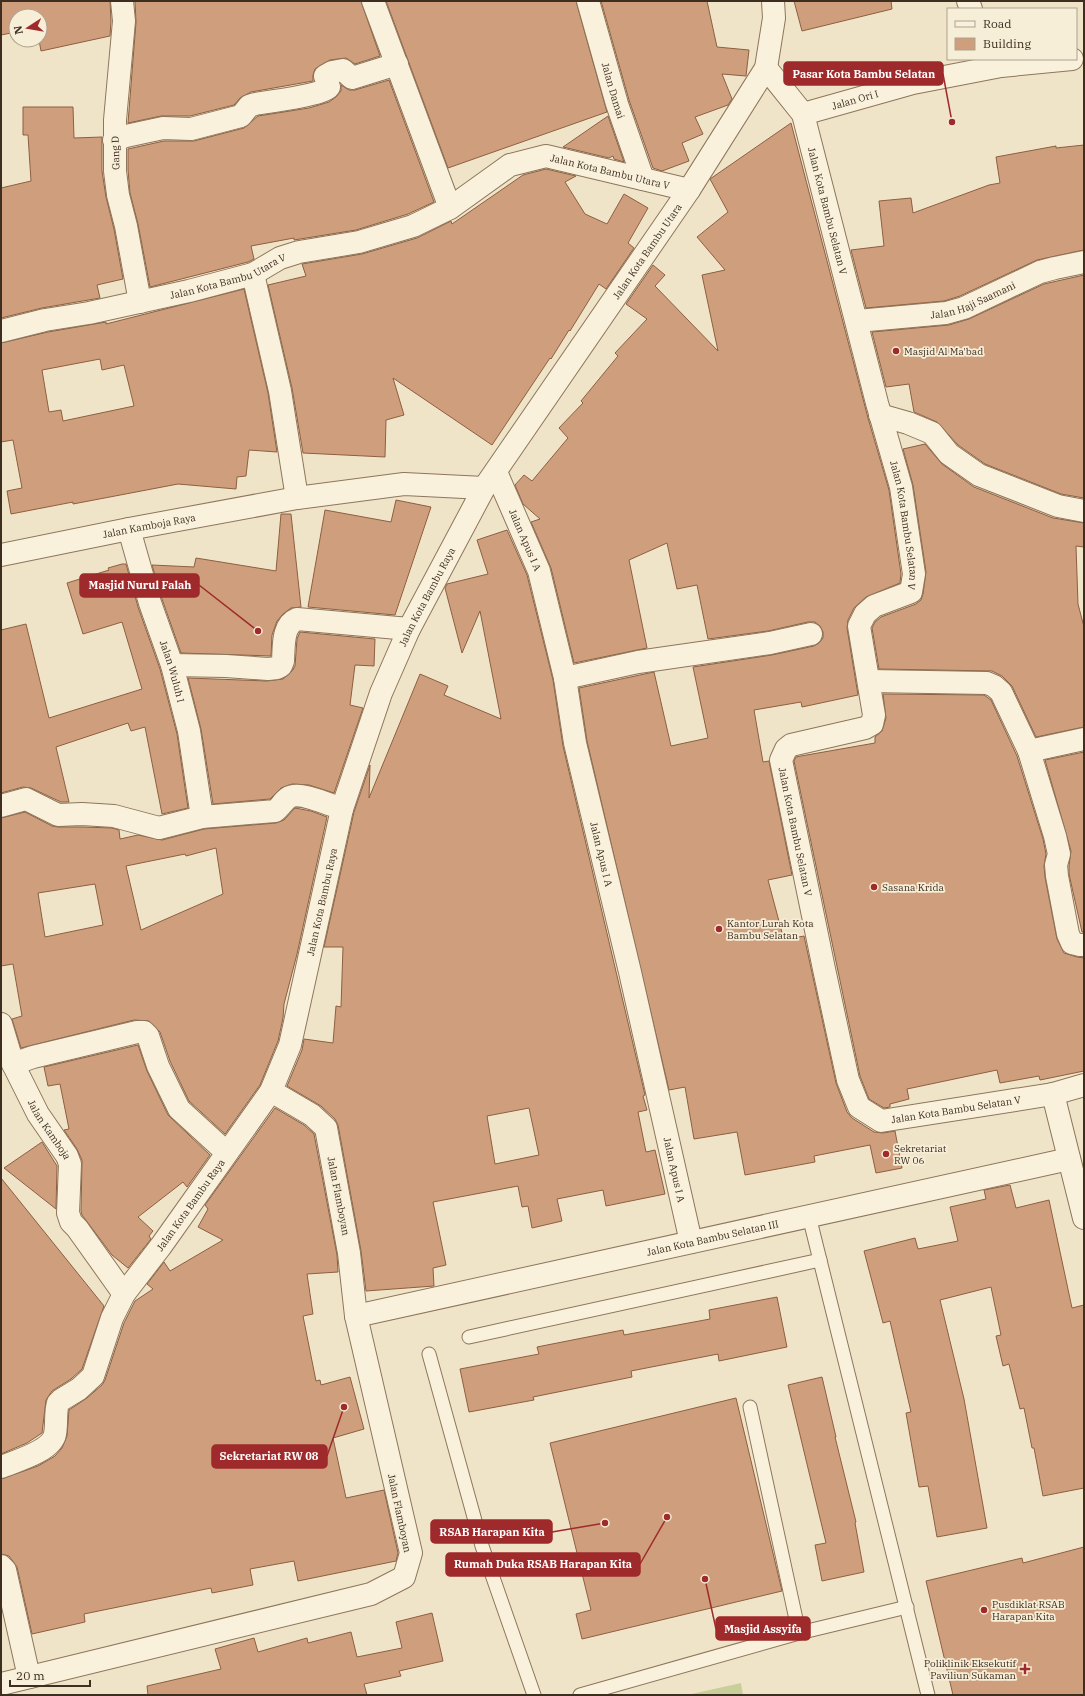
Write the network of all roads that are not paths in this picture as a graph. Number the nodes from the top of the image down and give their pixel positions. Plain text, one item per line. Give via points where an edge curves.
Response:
1 (122, 1) edge
2 (373, 1) edge
3 (588, 1) edge
4 (773, 1) edge
5 (1048, 60) edge
6 (1001, 62) edge
7 (397, 64) junction
8 (766, 68) junction
9 (803, 114) junction
10 (114, 140) junction
11 (643, 179) junction
12 (689, 190) junction
13 (450, 208) junction
14 (1084, 262) edge
15 (253, 274) junction
16 (140, 302) junction
17 (857, 321) junction
18 (1, 331) edge
19 (880, 415) junction
20 (490, 480) junction
21 (298, 498) junction
22 (1084, 511) edge
23 (129, 529) junction
24 (1, 555) edge
25 (409, 629) junction
26 (812, 634) dead end
27 (172, 665) junction
28 (565, 678) junction
29 (869, 681) junction
30 (1084, 739) edge
31 (1030, 751) junction
32 (1, 806) edge
33 (342, 809) junction
34 (202, 817) junction
35 (1084, 945) edge
36 (1, 1024) edge
37 (13, 1064) junction
38 (1084, 1085) edge
39 (271, 1091) junction
40 (1053, 1094) junction
41 (226, 1152) junction
42 (1069, 1159) junction
43 (809, 1216) junction
44 (1084, 1218) edge
45 (691, 1242) junction
46 (820, 1260) junction
47 (124, 1294) junction
48 (356, 1316) junction
49 (469, 1337) dead end
50 (429, 1354) dead end
51 (750, 1407) dead end
52 (1, 1467) edge
53 (1, 1566) edge
54 (907, 1607) junction
55 (799, 1633) junction
56 (30, 1677) junction
57 (1, 1684) edge
58 (534, 1695) edge
59 (580, 1695) edge
60 (928, 1695) edge

1 - 10 street, Gang D via 124,21
2 - 7 street
3 - 11 street, Jalan Damai via 615,97
4 - 8 street, Jalan Kota Bambu Utara via 774,18
5 - 6 street, Jalan Ori I
6 - 9 street, Jalan Ori I via 913,83
7 - 10 street via 352,78 342,70 332,72 325,76 329,87 327,89 313,94 254,104 241,116 228,120 191,129 163,128
7 - 13 street
8 - 9 street, Jalan Kota Bambu Selatan V
8 - 12 street, Jalan Kota Bambu Utara
9 - 17 street, Jalan Kota Bambu Selatan V
10 - 16 street, Gang D via 118,195
11 - 12 street, Jalan Kota Bambu Utara V
11 - 13 street, Jalan Kota Bambu Utara V via 546,156 510,165
12 - 20 street, Jalan Kota Bambu Utara
13 - 15 street, Jalan Kota Bambu Utara V via 413,226 359,242 313,249 280,258
14 - 17 street, Jalan Haji Saamani via 1040,272 964,308 946,313
15 - 16 street, Jalan Kota Bambu Utara V
15 - 21 street via 280,391
16 - 18 street, Jalan Kota Bambu Utara V
17 - 19 street, Jalan Kota Bambu Selatan V
19 - 22 street via 932,433 949,454 979,475 1058,506
19 - 29 street, Jalan Kota Bambu Selatan V via 901,487 914,574 910,592 874,606 865,614 859,626
20 - 21 street, Jalan Kamboja Raya via 404,484
20 - 25 street, Jalan Kota Bambu Raya
20 - 28 street, Jalan Apus I A via 538,571
21 - 23 street, Jalan Kamboja Raya
23 - 24 street, Jalan Kamboja Raya
23 - 27 street, Jalan Wuluh I via 150,603
25 - 27 street via 297,619 288,625 283,661 277,668
25 - 33 street, Jalan Kota Bambu Raya via 381,693
26 - 28 street via 770,643 638,662
27 - 34 street, Jalan Wuluh I via 190,731
28 - 45 street, Jalan Apus I A via 574,743 630,972
29 - 31 street via 986,683 994,686 1001,692
29 - 40 street, Jalan Kota Bambu Selatan V via 874,715 872,724 865,728 792,745 786,749 782,760 846,1072 859,1107 881,1121
30 - 31 street
31 - 35 street via 1059,854 1057,876 1068,934 1072,943
32 - 34 street via 26,800 58,815 114,816 159,828
33 - 34 street via 297,795 287,798 275,811
33 - 39 street, Jalan Kota Bambu Raya via 290,1045
36 - 37 street, Jalan Kamboja
37 - 41 street via 33,1057 144,1032 179,1109
37 - 47 street, Jalan Kamboja via 38,1114 70,1164 68,1213 71,1222
38 - 40 street
39 - 41 street, Jalan Kota Bambu Raya
39 - 48 street, Jalan Flamboyan via 312,1115 326,1128 350,1253
40 - 42 street
41 - 47 street, Jalan Kota Bambu Raya via 161,1246
42 - 43 street, Jalan Kota Bambu Selatan III
42 - 44 street
43 - 45 street, Jalan Kota Bambu Selatan III
43 - 46 lane
45 - 48 street, Jalan Kota Bambu Selatan III
46 - 49 lane
46 - 54 lane
47 - 52 street, Jalan Kota Bambu Raya via 112,1318 93,1376 58,1403 55,1436 41,1450
48 - 56 street, Jalan Flamboyan via 411,1553 404,1577 371,1594
50 - 58 lane via 482,1546
51 - 55 lane
53 - 56 street via 5,1570
54 - 55 lane
54 - 60 lane
55 - 59 lane
56 - 57 street, Jalan Flamboyan

